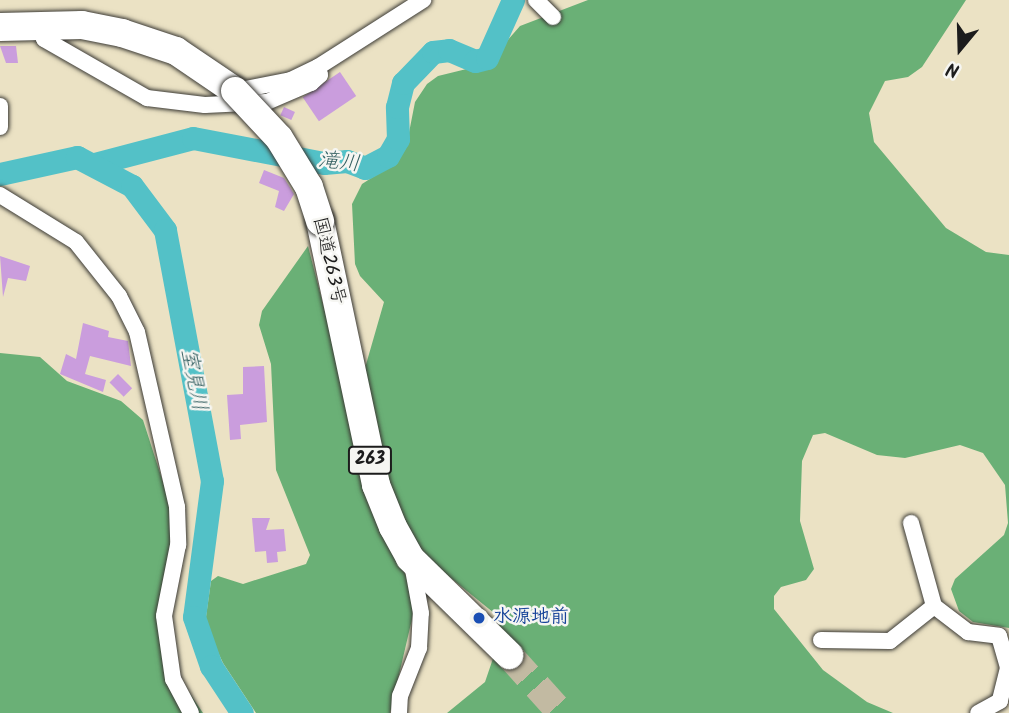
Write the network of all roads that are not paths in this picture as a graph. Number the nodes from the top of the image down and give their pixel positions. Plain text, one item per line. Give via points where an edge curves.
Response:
1 (423, 0) edge
2 (536, 0) edge
3 (553, 17) dead end
4 (41, 25) junction
5 (0, 27) edge
6 (318, 67) junction
7 (235, 91) junction
8 (0, 106) edge
9 (0, 127) edge
10 (0, 195) edge
11 (911, 523) dead end
12 (411, 558) junction
13 (934, 606) junction
14 (1004, 636) edge
15 (821, 640) dead end
16 (509, 655) tunnel mouth
17 (191, 713) edge
18 (399, 713) edge
19 (978, 713) edge

1 - 6 street
2 - 3 street
4 - 5 highway, 国道263号 / 263
4 - 6 street via 44,39 147,98 205,105 267,102 311,83 320,75
4 - 7 highway, 国道263号 / 263 via 82,25 149,40 176,51
6 - 7 street via 291,80
7 - 12 highway, 国道263号 / 263, bridge via 279,138 309,187 376,485
8 - 9 street
10 - 17 street via 76,242 119,296 137,332 177,506 178,545 164,616 173,679
11 - 13 street
12 - 16 highway, 国道263号 / 263
12 - 18 street via 421,612 419,648 400,696
13 - 14 street via 968,632
13 - 15 street via 890,641
14 - 19 street via 1008,668 1000,701

